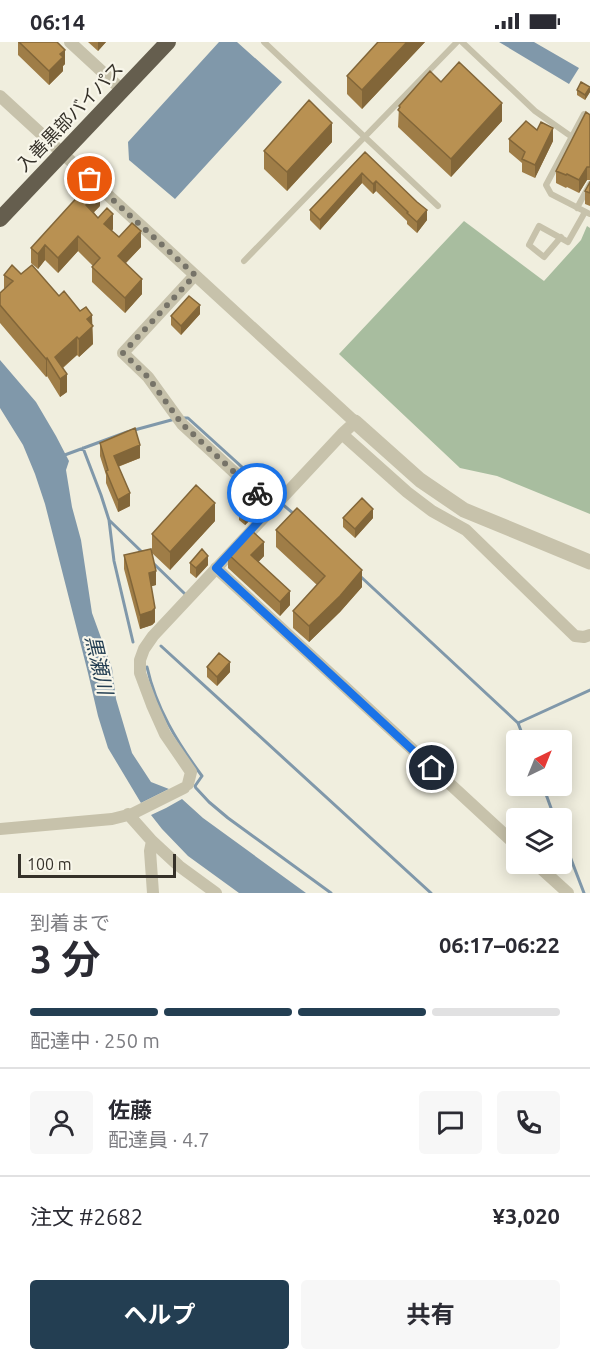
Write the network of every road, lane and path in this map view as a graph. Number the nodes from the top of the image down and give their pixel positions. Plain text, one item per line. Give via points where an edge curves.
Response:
1 (70, 42) edge
2 (168, 42) edge
3 (264, 42) edge
4 (457, 42) edge
5 (462, 42) edge
6 (122, 90) junction
7 (0, 96) edge
8 (590, 117) edge
9 (572, 137) junction
10 (364, 138) junction
11 (63, 153) junction
12 (590, 185) edge
13 (438, 206) dead end
14 (577, 208) junction
15 (588, 213) edge
16 (0, 219) edge
17 (561, 237) junction
18 (244, 261) dead end
19 (195, 275) junction
20 (355, 422) junction
21 (342, 434) junction
22 (272, 507) junction
23 (590, 562) edge
24 (216, 568) junction
25 (590, 635) edge
26 (130, 814) junction
27 (0, 829) edge
28 (506, 836) edge
29 (152, 842) junction
30 (547, 874) edge
31 (153, 893) edge
32 (216, 893) edge
33 (567, 893) edge

1 - 6 street
2 - 6 highway, 入善黒部バイパス
3 - 10 lane
4 - 10 lane
5 - 9 lane via 535,111
6 - 11 highway, 入善黒部バイパス
7 - 11 street
8 - 9 lane via 584,114
9 - 14 lane via 546,185 551,194
10 - 13 lane
10 - 18 lane
11 - 16 highway, 入善黒部バイパス
11 - 19 street
12 - 14 lane
14 - 15 lane
15 - 17 lane via 568,242
17 - 17 lane via 539,226 529,245 544,257
19 - 20 street
19 - 22 street via 123,353 148,377 182,424
20 - 21 street
20 - 23 street via 420,480 464,510
21 - 22 street
21 - 25 street via 407,492 466,530 574,636
22 - 24 street
24 - 26 street via 153,636 140,660 140,673 160,724 191,772 186,786
24 - 28 street
26 - 27 street
26 - 29 street
29 - 31 street
29 - 32 street
30 - 33 street

